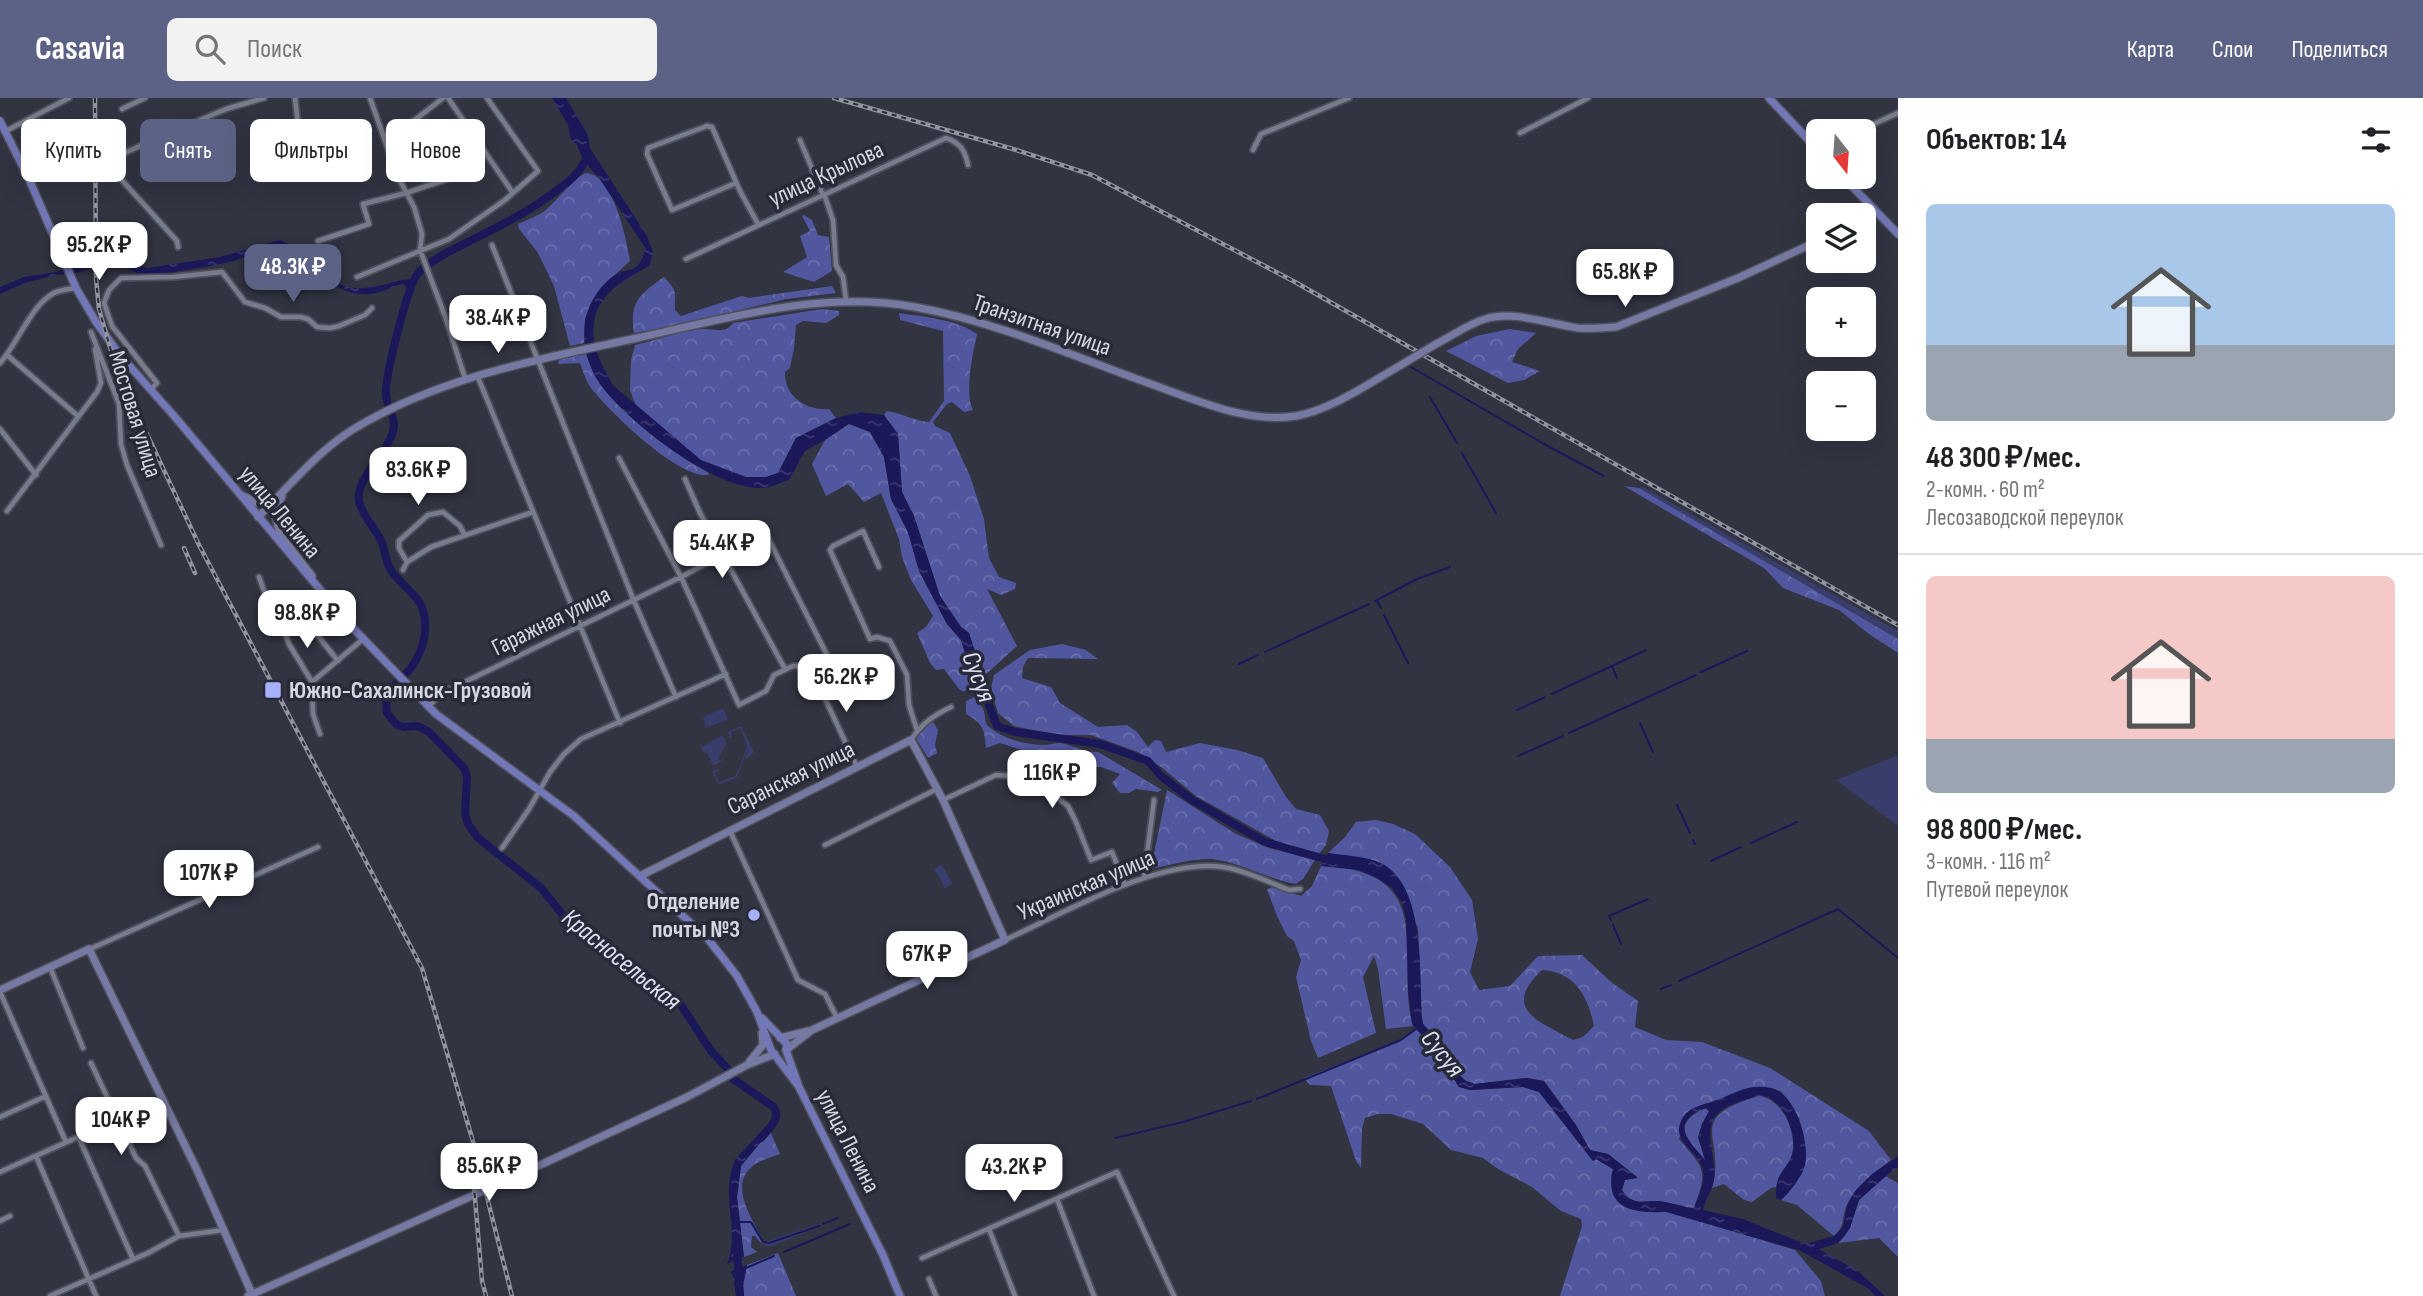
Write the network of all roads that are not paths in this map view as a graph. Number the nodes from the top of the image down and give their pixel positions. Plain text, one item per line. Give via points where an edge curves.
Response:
1 (69, 98) edge
2 (145, 98) edge
3 (264, 98) edge
4 (295, 98) edge
5 (370, 98) edge
6 (446, 98) edge
7 (487, 98) edge
8 (1349, 98) edge
9 (1588, 98) edge
10 (1769, 98) edge
11 (122, 109) dead end
12 (1898, 113) edge
13 (297, 119) edge
14 (0, 121) edge
15 (1876, 123) edge
16 (6, 131) junction
17 (1520, 133) dead end
18 (384, 136) junction
19 (1806, 137) edge
20 (800, 141) dead end
21 (1252, 150) dead end
22 (968, 165) dead end
23 (439, 182) edge
24 (736, 183) junction
25 (1854, 189) edge
26 (406, 193) junction
27 (513, 193) junction
28 (823, 195) junction
29 (1867, 203) edge
30 (1876, 213) edge
31 (758, 225) junction
32 (1898, 234) edge
33 (318, 241) dead end
34 (492, 245) dead end
35 (178, 247) dead end
36 (1806, 247) edge
37 (421, 250) junction
38 (686, 259) dead end
39 (357, 277) dead end
40 (75, 285) junction
41 (846, 300) junction
42 (372, 308) dead end
43 (96, 321) junction
44 (91, 332) junction
45 (6, 355) junction
46 (538, 360) junction
47 (0, 363) edge
48 (477, 375) junction
49 (464, 378) junction
50 (151, 388) junction
51 (78, 416) junction
52 (0, 429) edge
53 (618, 458) dead end
54 (36, 476) junction
55 (685, 479) dead end
56 (283, 492) junction
57 (239, 495) junction
58 (8, 511) dead end
59 (533, 512) junction
60 (258, 517) junction
61 (464, 534) junction
62 (161, 545) dead end
63 (723, 554) junction
64 (407, 562) junction
65 (879, 567) dead end
66 (403, 570) dead end
67 (260, 577) dead end
68 (681, 578) junction
69 (316, 585) junction
70 (290, 601) dead end
71 (634, 601) junction
72 (580, 625) junction
73 (364, 638) junction
74 (338, 661) junction
75 (785, 669) junction
76 (813, 673) junction
77 (726, 674) junction
78 (312, 682) junction
79 (676, 697) junction
80 (429, 706) junction
81 (951, 707) dead end
82 (621, 723) junction
83 (917, 730) junction
84 (320, 734) dead end
85 (911, 740) junction
86 (857, 766) junction
87 (937, 789) junction
88 (541, 790) junction
89 (943, 800) junction
90 (1154, 800) dead end
91 (729, 830) junction
92 (825, 845) dead end
93 (318, 846) dead end
94 (502, 848) dead end
95 (640, 876) junction
96 (1144, 878) junction
97 (1125, 885) junction
98 (1300, 889) dead end
99 (1005, 940) junction
100 (89, 950) junction
101 (50, 967) junction
102 (0, 991) edge
103 (757, 1012) junction
104 (837, 1018) junction
105 (812, 1030) junction
106 (780, 1038) junction
107 (770, 1044) junction
108 (83, 1048) dead end
109 (786, 1050) junction
110 (775, 1054) junction
111 (91, 1063) dead end
112 (745, 1066) junction
113 (784, 1067) junction
114 (799, 1087) junction
115 (46, 1096) junction
116 (0, 1117) edge
117 (118, 1119) junction
118 (79, 1138) junction
119 (66, 1142) junction
120 (36, 1156) junction
121 (0, 1172) edge
122 (1057, 1199) junction
123 (10, 1216) dead end
124 (0, 1221) edge
125 (989, 1229) junction
126 (224, 1230) junction
127 (179, 1236) junction
128 (922, 1258) dead end
129 (133, 1259) junction
130 (89, 1279) junction
131 (929, 1279) dead end
132 (250, 1295) edge
133 (50, 1296) edge
134 (96, 1296) edge
135 (900, 1296) edge
136 (936, 1296) edge
137 (1015, 1296) edge
138 (1094, 1296) edge
139 (1174, 1296) edge

1 - 16 street
2 - 11 street
3 - 35 street via 130,150 110,167
4 - 13 street
5 - 18 street
6 - 18 street via 407,127
6 - 27 street
7 - 27 street via 538,171
8 - 21 street via 1261,134
9 - 17 street
10 - 19 main road
12 - 15 street
14 - 16 main road, улица Ленина
16 - 40 main road, улица Ленина
18 - 26 street
20 - 28 street
22 - 28 street, улица Крылова via 965,150 946,138
23 - 26 street
24 - 24 street via 672,209 648,148 712,127
24 - 31 street
25 - 29 main road
26 - 33 street via 363,204 369,224
26 - 37 street via 422,234
27 - 37 street via 449,239
28 - 31 street, улица Крылова
28 - 41 street via 833,220 836,265
30 - 32 main road
31 - 38 street, улица Крылова
34 - 46 street
36 - 41 main road, Транзитная улица, bridge via 1616,327 1577,328 1498,316 1469,326 1315,410 1295,416 1262,417 1181,395 955,316 915,306
37 - 39 street
37 - 49 street
40 - 43 main road, улица Ленина
40 - 45 street via 48,297
41 - 46 main road, Транзитная улица via 789,306
42 - 50 street via 339,326 317,327 308,319 281,317 245,302 222,272 121,278 104,303 112,326 158,383
43 - 44 street
43 - 50 main road, улица Ленина
44 - 51 street via 101,383
44 - 62 street, Мостовая улица via 119,404 127,465
45 - 47 street
45 - 51 street
46 - 48 main road, Транзитная улица
46 - 71 street
48 - 49 main road, Транзитная улица
48 - 59 street
49 - 56 main road, Транзитная улица via 375,418 325,449
50 - 57 main road, улица Ленина
51 - 54 street
52 - 54 street
53 - 68 street
54 - 58 street
55 - 63 street
56 - 57 main road via 257,503
56 - 60 main road, Транзитная улица
56 - 69 main road via 275,513 280,535
57 - 60 main road, улица Ленина
59 - 61 street
59 - 72 street
60 - 69 main road, улица Ленина
61 - 64 street
61 - 64 street via 443,512 428,515 399,541
63 - 68 street, Гаражная улица
63 - 75 street
63 - 76 street, Гаражная улица via 765,532 829,659
64 - 66 street
65 - 83 street via 863,531 830,550 870,639 890,641 900,659
67 - 78 street via 268,603
68 - 71 street, Гаражная улица
68 - 77 street
69 - 73 main road, улица Ленина
70 - 74 street
71 - 72 street, Гаражная улица
71 - 79 street
72 - 80 street, Гаражная улица via 442,693
72 - 82 street
73 - 74 street
73 - 80 main road, улица Ленина
74 - 78 street
75 - 76 street via 801,666
75 - 77 street via 774,675 766,691 739,705
76 - 86 street
77 - 79 street
78 - 84 street via 313,714
79 - 82 street
80 - 88 main road, улица Ленина
81 - 83 street
82 - 88 street via 581,739 564,754
83 - 85 street
85 - 86 main road, Саранская улица
85 - 87 main road
86 - 91 main road, Саранская улица
87 - 89 main road
87 - 92 street
88 - 94 street
88 - 95 main road, улица Ленина
89 - 97 street via 996,775 1012,776 1068,806 1091,860 1112,852
89 - 99 main road
90 - 96 street
91 - 95 main road, Саранская улица
91 - 104 street via 798,980 825,994
93 - 100 street
95 - 103 main road, улица Ленина via 708,939
96 - 97 street, Украинская улица
96 - 98 street, Украинская улица via 1202,865 1226,867 1289,890
97 - 99 street, Украинская улица
99 - 104 main road, Украинская улица
100 - 101 main road
100 - 126 main road
101 - 102 main road
101 - 108 street
102 - 115 street
103 - 106 main road, улица Ленина
103 - 107 main road, улица Ленина
103 - 112 main road via 763,1045
104 - 105 main road, Украинская улица
105 - 106 main road
105 - 109 main road, Украинская улица
106 - 107 main road, Украинская улица
106 - 109 main road, улица Ленина via 787,1044
107 - 110 main road, улица Ленина
107 - 112 main road, Украинская улица
109 - 110 main road, Украинская улица
109 - 114 main road, улица Ленина
110 - 112 main road, Украинская улица
110 - 113 main road, улица Ленина
111 - 117 street
112 - 113 main road via 772,1060
112 - 132 main road, Украинская улица via 512,1178
113 - 114 main road, улица Ленина
114 - 135 main road, улица Ленина
115 - 116 street
115 - 119 street
117 - 118 street
117 - 127 street
118 - 119 street
118 - 129 street
119 - 120 street
120 - 121 street
120 - 130 street
122 - 125 street
122 - 138 street
122 - 139 street via 1117,1172
123 - 124 street
125 - 128 street
125 - 137 street
126 - 127 street
126 - 132 main road
127 - 129 street
129 - 130 street
130 - 133 street
130 - 134 street
131 - 136 street

